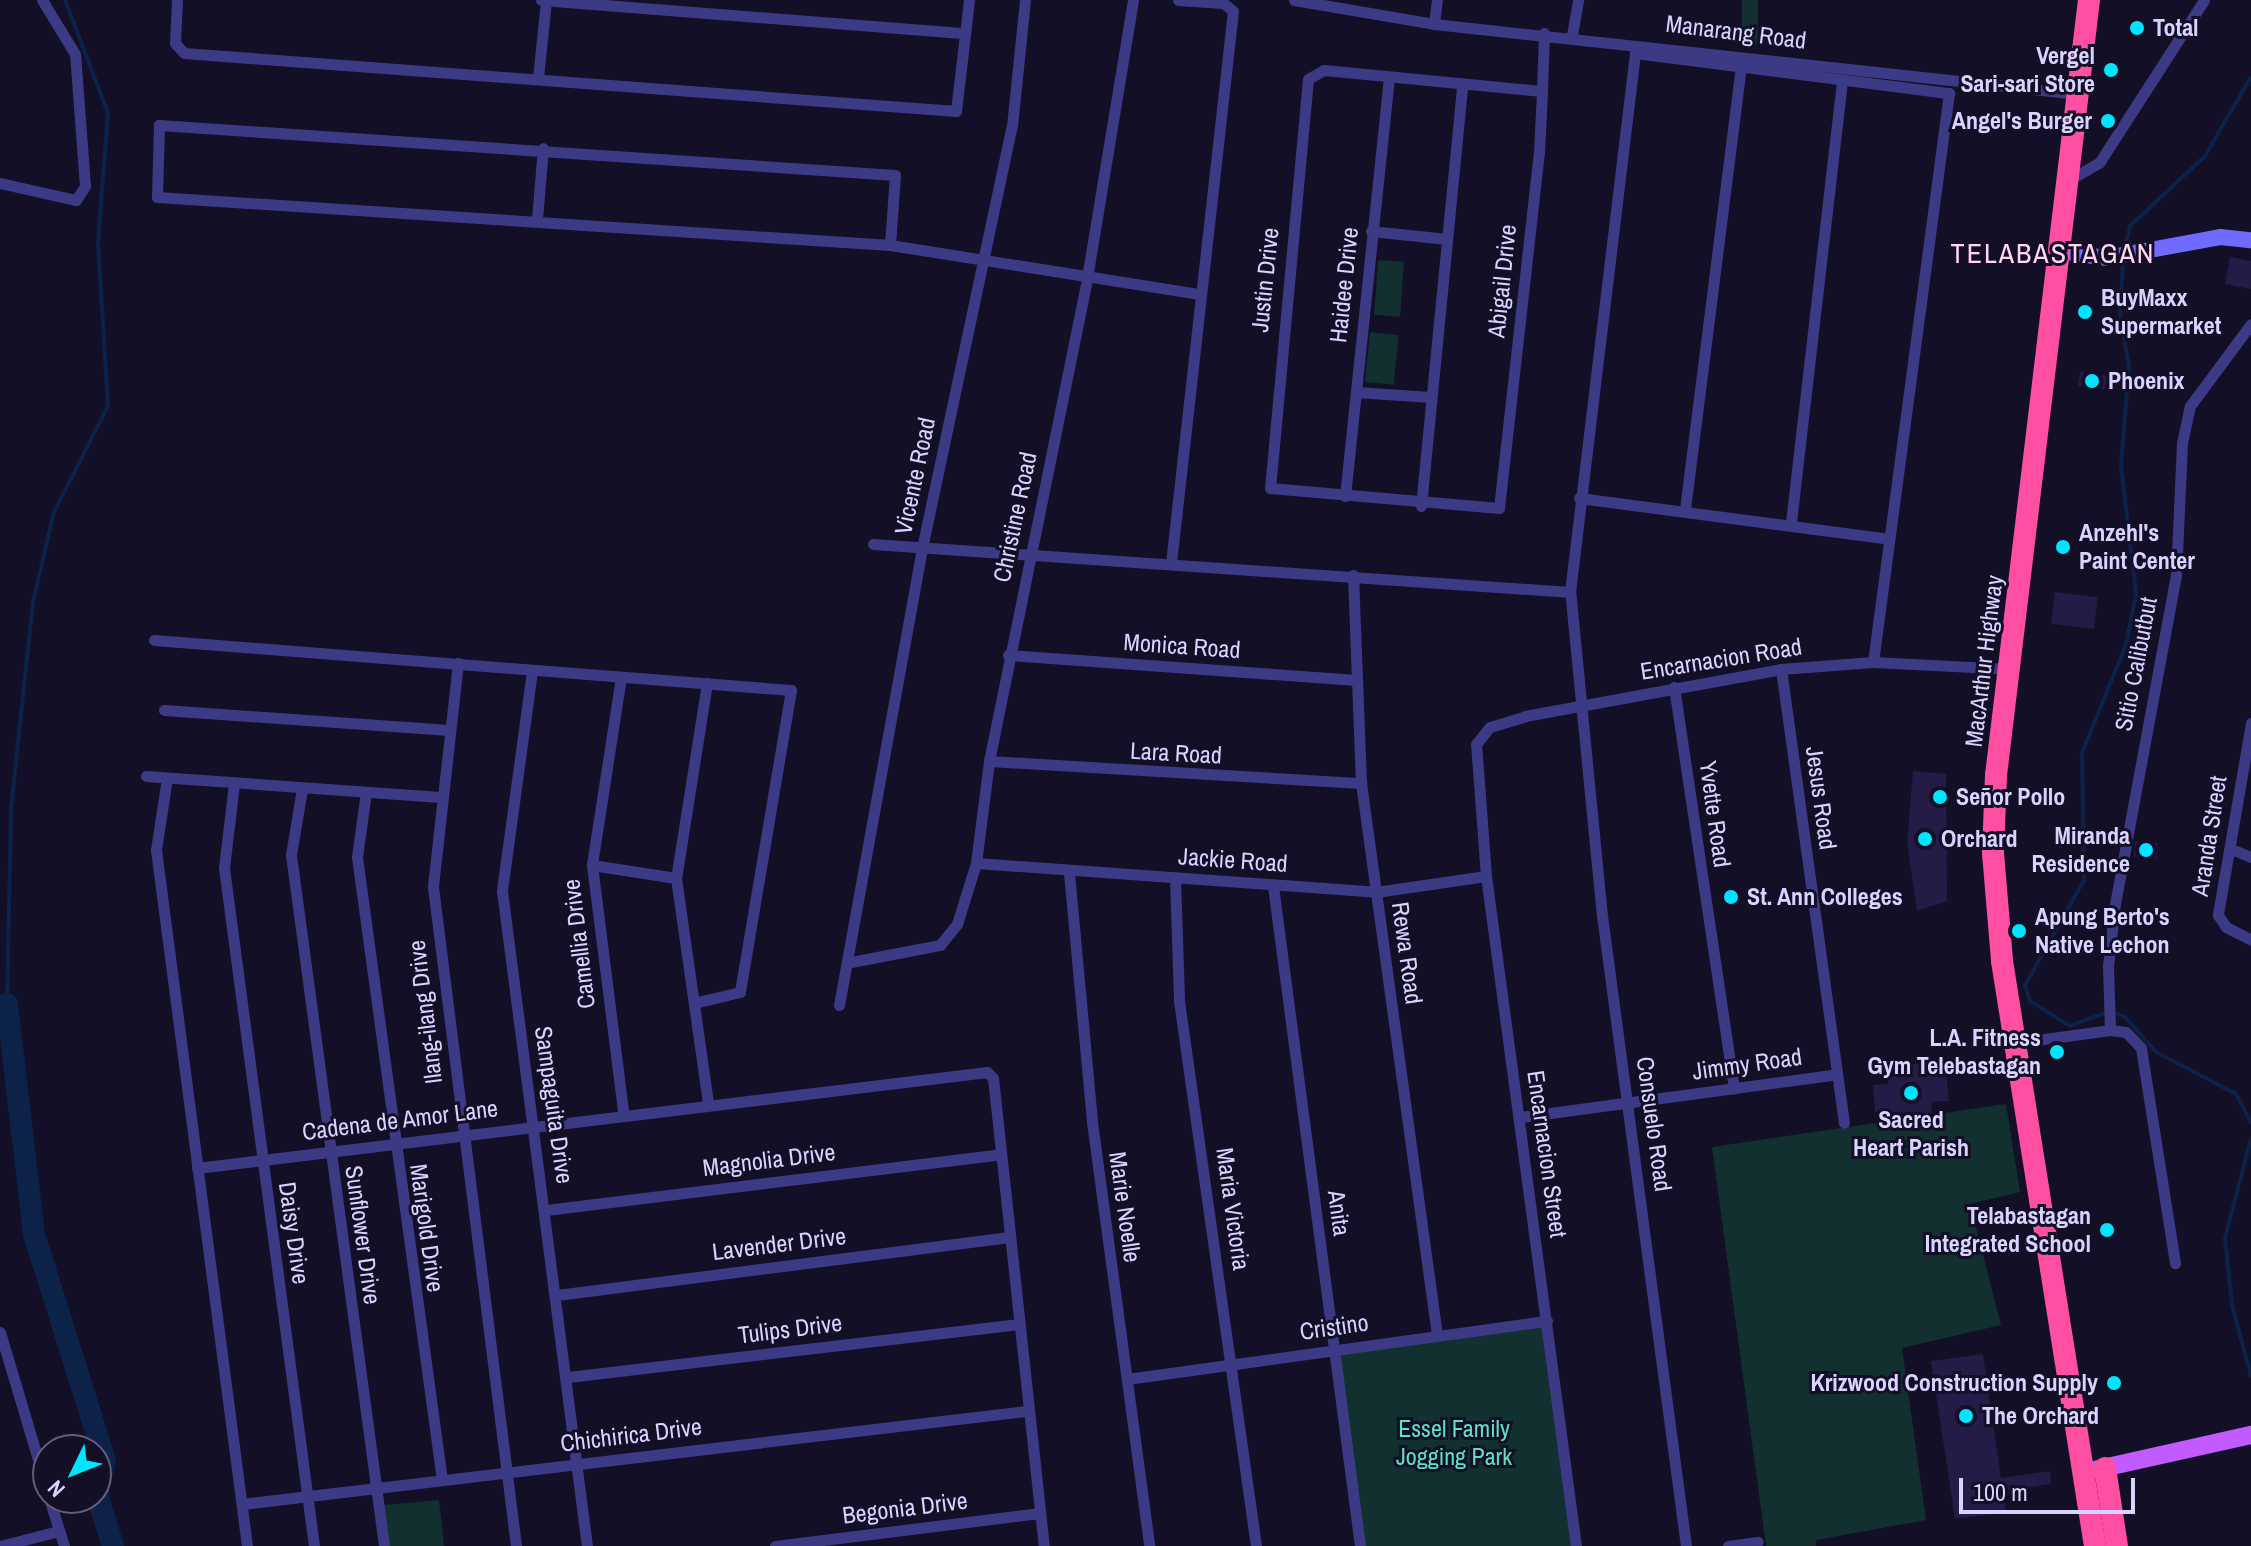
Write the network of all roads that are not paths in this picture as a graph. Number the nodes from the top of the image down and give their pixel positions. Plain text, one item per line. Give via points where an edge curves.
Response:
1 (42, 0) edge
2 (177, 0) edge
3 (544, 0) edge
4 (969, 0) edge
5 (1025, 0) edge
6 (1133, 0) edge
7 (1178, 0) edge
8 (1294, 0) edge
9 (1437, 0) edge
10 (1578, 0) edge
11 (2089, 0) edge
12 (2204, 0) edge
13 (1434, 24) junction
14 (965, 33) junction
15 (1544, 33) junction
16 (1572, 35) junction
17 (1741, 65) junction
18 (538, 78) junction
19 (1389, 79) junction
20 (1842, 80) junction
21 (1462, 88) junction
22 (1542, 91) junction
23 (2079, 94) junction
24 (543, 148) junction
25 (2069, 180) junction
26 (0, 183) edge
27 (537, 219) junction
28 (1371, 231) junction
29 (1447, 239) junction
30 (2251, 240) edge
31 (890, 245) junction
32 (2060, 251) junction
33 (982, 258) junction
34 (1087, 278) junction
35 (1198, 294) junction
36 (2251, 324) edge
37 (1356, 392) junction
38 (1431, 397) junction
39 (1345, 496) junction
40 (1579, 498) junction
41 (1421, 506) junction
42 (1685, 509) junction
43 (1791, 522) junction
44 (1889, 539) junction
45 (873, 544) dead end
46 (922, 548) junction
47 (1030, 555) junction
48 (1171, 563) junction
49 (1353, 575) junction
50 (1570, 592) junction
51 (154, 640) dead end
52 (1008, 655) junction
53 (1873, 662) junction
54 (458, 663) junction
55 (1781, 669) junction
56 (2009, 669) junction
57 (532, 671) junction
58 (621, 677) junction
59 (1353, 680) junction
60 (707, 683) junction
61 (1674, 687) junction
62 (1577, 707) junction
63 (164, 710) dead end
64 (2251, 723) edge
65 (449, 730) junction
66 (989, 761) junction
67 (1474, 769) joint
68 (146, 776) dead end
69 (167, 778) junction
70 (2246, 779) edge
71 (1361, 783) junction
72 (234, 784) junction
73 (302, 789) junction
74 (366, 792) junction
75 (440, 797) junction
76 (2231, 849) junction
77 (2251, 857) edge
78 (976, 863) junction
79 (592, 865) junction
80 (1069, 873) junction
81 (1486, 876) junction
82 (676, 878) junction
83 (1175, 878) junction
84 (1273, 886) junction
85 (1376, 892) junction
86 (2251, 940) edge
87 (851, 962) junction
88 (694, 1003) junction
89 (839, 1005) dead end
90 (2110, 1026) junction
91 (2015, 1043) junction
92 (1837, 1074) junction
93 (1734, 1089) junction
94 (1630, 1102) junction
95 (708, 1104) junction
96 (623, 1112) junction
97 (1521, 1117) junction
98 (1844, 1123) dead end
99 (534, 1125) junction
100 (463, 1136) junction
101 (393, 1144) junction
102 (329, 1150) junction
103 (997, 1155) junction
104 (262, 1157) junction
105 (197, 1168) junction
106 (546, 1210) junction
107 (1007, 1237) junction
108 (2175, 1263) dead end
109 (557, 1295) junction
110 (1547, 1321) junction
111 (1017, 1324) junction
112 (0, 1332) edge
113 (1437, 1335) junction
114 (1335, 1349) junction
115 (1233, 1365) junction
116 (568, 1377) junction
117 (1127, 1379) junction
118 (1025, 1411) junction
119 (2249, 1436) edge
120 (32, 1439) edge
121 (579, 1463) junction
122 (2094, 1470) junction
123 (506, 1472) junction
124 (442, 1480) junction
125 (377, 1487) junction
126 (307, 1494) junction
127 (242, 1504) junction
128 (1040, 1513) junction
129 (54, 1514) edge
130 (59, 1531) junction
131 (1758, 1542) dead end
132 (0, 1546) edge
133 (64, 1546) edge
134 (247, 1546) edge
135 (314, 1546) edge
136 (384, 1546) edge
137 (516, 1546) edge
138 (587, 1546) edge
139 (775, 1546) edge
140 (1044, 1546) edge
141 (1149, 1546) edge
142 (1256, 1546) edge
143 (1360, 1546) edge
144 (1576, 1546) edge
145 (1686, 1546) edge
146 (1728, 1546) edge
147 (2095, 1546) edge
148 (2106, 1546) edge
149 (2117, 1546) edge

1 - 26 street via 75,54 85,186 76,200
2 - 18 street via 175,43 184,53
3 - 14 street
3 - 18 street
4 - 14 street
5 - 33 street, Vicente Road via 1012,126
6 - 34 street, Christine Road
7 - 35 street via 1223,3 1233,11
8 - 13 street, Manarang Road
9 - 13 street
10 - 16 street
11 - 23 highway, MacArthur Highway
12 - 25 street via 2099,163
13 - 15 street, Manarang Road
14 - 18 street via 956,111
15 - 16 street, Manarang Road
15 - 22 street, Abigail Drive
16 - 23 street, Manarang Road
17 - 20 street
17 - 40 street, Consuelo Road via 1635,53
17 - 42 street
19 - 21 street
19 - 28 street, Haidee Drive
19 - 39 street, Justin Drive via 1314,72 1268,467 1267,485 1275,490
20 - 43 street
20 - 44 street via 1949,93
21 - 22 street
21 - 29 street
22 - 41 street, Abigail Drive via 1495,511
23 - 25 highway, MacArthur Highway
24 - 27 street
24 - 27 street via 159,125 157,197
24 - 31 street via 895,175
25 - 32 highway, MacArthur Highway
27 - 31 street
28 - 29 street
28 - 37 street, Haidee Drive
29 - 38 street
30 - 32 street via 2220,237 2106,258
31 - 33 street
32 - 56 highway, MacArthur Highway
33 - 34 street
33 - 46 street, Vicente Road
34 - 35 street
34 - 47 street, Christine Road
35 - 48 street
36 - 90 street, Sitio Calibutbut via 2190,406 2182,443 2176,576 2115,904
37 - 38 street
37 - 39 street, Haidee Drive
38 - 41 street
39 - 41 street
40 - 42 street
40 - 50 street, Consuelo Road
42 - 43 street
43 - 44 street
44 - 53 street
45 - 46 street
46 - 47 street
46 - 87 street, Vicente Road
47 - 48 street
47 - 52 street, Christine Road
48 - 49 street
49 - 50 street
49 - 59 street, Rewa Road
50 - 62 street, Consuelo Road
51 - 54 street
52 - 59 street, Monica Road
52 - 66 street, Christine Road
53 - 55 street, Encarnacion Road
53 - 56 street, Encarnacion Road
54 - 57 street
54 - 65 street, Ilang-ilang Drive
55 - 61 street, Encarnacion Road
55 - 92 street, Jesus Road
56 - 91 highway, MacArthur Highway via 1994,795 1993,886
57 - 58 street
57 - 99 street, Sampaguita Drive via 502,891
58 - 60 street
58 - 79 street, Camellia Drive
59 - 71 street, Rewa Road
60 - 82 street
60 - 88 street via 795,695 740,992
61 - 62 street, Encarnacion Road
61 - 93 street, Yvette Road
62 - 67 street, Encarnacion Road via 1490,727 1476,744
62 - 94 street, Consuelo Road
63 - 65 street
64 - 70 street, Aranda Street
65 - 75 street, Ilang-ilang Drive
66 - 71 street, Lara Road
66 - 78 street, Christine Road
67 - 81 street, Encarnacion Street
68 - 69 street
69 - 72 street
69 - 105 street via 156,850
70 - 76 street, Aranda Street
71 - 85 street, Rewa Road
72 - 73 street
72 - 104 street, Daisy Drive via 224,868
73 - 74 street
73 - 102 street, Sunflower Drive via 291,855
74 - 75 street
74 - 101 street, Marigold Drive via 357,857
75 - 100 street, Ilang-ilang Drive via 433,887
76 - 77 street
76 - 86 street, Aranda Street via 2218,915 2226,927
78 - 80 street, Jackie Road
78 - 87 street, Christine Road via 957,924 940,945
79 - 82 street
79 - 96 street, Camellia Drive
80 - 83 street, Jackie Road
80 - 117 street, Marie Noelle via 1092,1122
81 - 85 street, Jackie Road
81 - 97 street, Encarnacion Street
82 - 88 street
83 - 84 street, Jackie Road
83 - 115 street, Maria Victoria via 1179,1001
84 - 85 street, Jackie Road
84 - 114 street, Anita
85 - 113 street, Rewa Road
87 - 89 street, Vicente Road
88 - 95 street
90 - 91 street
90 - 108 street via 2126,1032 2141,1048
91 - 122 highway, MacArthur Highway via 2063,1327 2061,1348
92 - 93 street, Jimmy Road
92 - 98 street, Jesus Road
93 - 94 street, Jimmy Road
94 - 97 street, Jimmy Road
94 - 145 street, Consuelo Road
95 - 96 street, Cadena de Amor Lane
95 - 103 street, Cadena de Amor Lane via 987,1072 993,1078
96 - 99 street, Cadena de Amor Lane
97 - 110 street, Encarnacion Street
99 - 100 street, Cadena de Amor Lane
99 - 106 street, Sampaguita Drive
100 - 101 street, Cadena de Amor Lane
100 - 123 street, Ilang-ilang Drive
101 - 102 street, Cadena de Amor Lane
101 - 124 street, Marigold Drive
102 - 104 street, Cadena de Amor Lane
102 - 125 street, Sunflower Drive
103 - 106 street, Magnolia Drive
103 - 107 street
104 - 105 street, Cadena de Amor Lane
104 - 126 street, Daisy Drive
105 - 127 street
106 - 109 street, Sampaguita Drive
107 - 109 street, Lavender Drive
107 - 111 street
109 - 116 street, Sampaguita Drive
110 - 113 street, Cristino
110 - 144 street, Encarnacion Street
111 - 116 street, Tulips Drive
111 - 118 street
112 - 120 street
113 - 114 street, Cristino
114 - 115 street, Cristino
114 - 143 street, Anita
115 - 117 street, Cristino
115 - 142 street, Maria Victoria
116 - 121 street, Sampaguita Drive
117 - 141 street, Marie Noelle
118 - 121 street, Chichirica Drive
118 - 128 street
119 - 122 main road
121 - 123 street, Chichirica Drive
121 - 138 street, Sampaguita Drive
122 - 147 highway, MacArthur Highway
122 - 148 highway, MacArthur Highway
122 - 149 highway
123 - 124 street, Chichirica Drive
123 - 137 street, Ilang-ilang Drive
124 - 125 street, Chichirica Drive
125 - 126 street, Chichirica Drive
125 - 136 street, Sunflower Drive
126 - 127 street, Chichirica Drive
126 - 135 street, Daisy Drive
127 - 134 street
128 - 139 street, Begonia Drive
128 - 140 street
129 - 130 street
130 - 132 street
130 - 133 street
131 - 146 street

